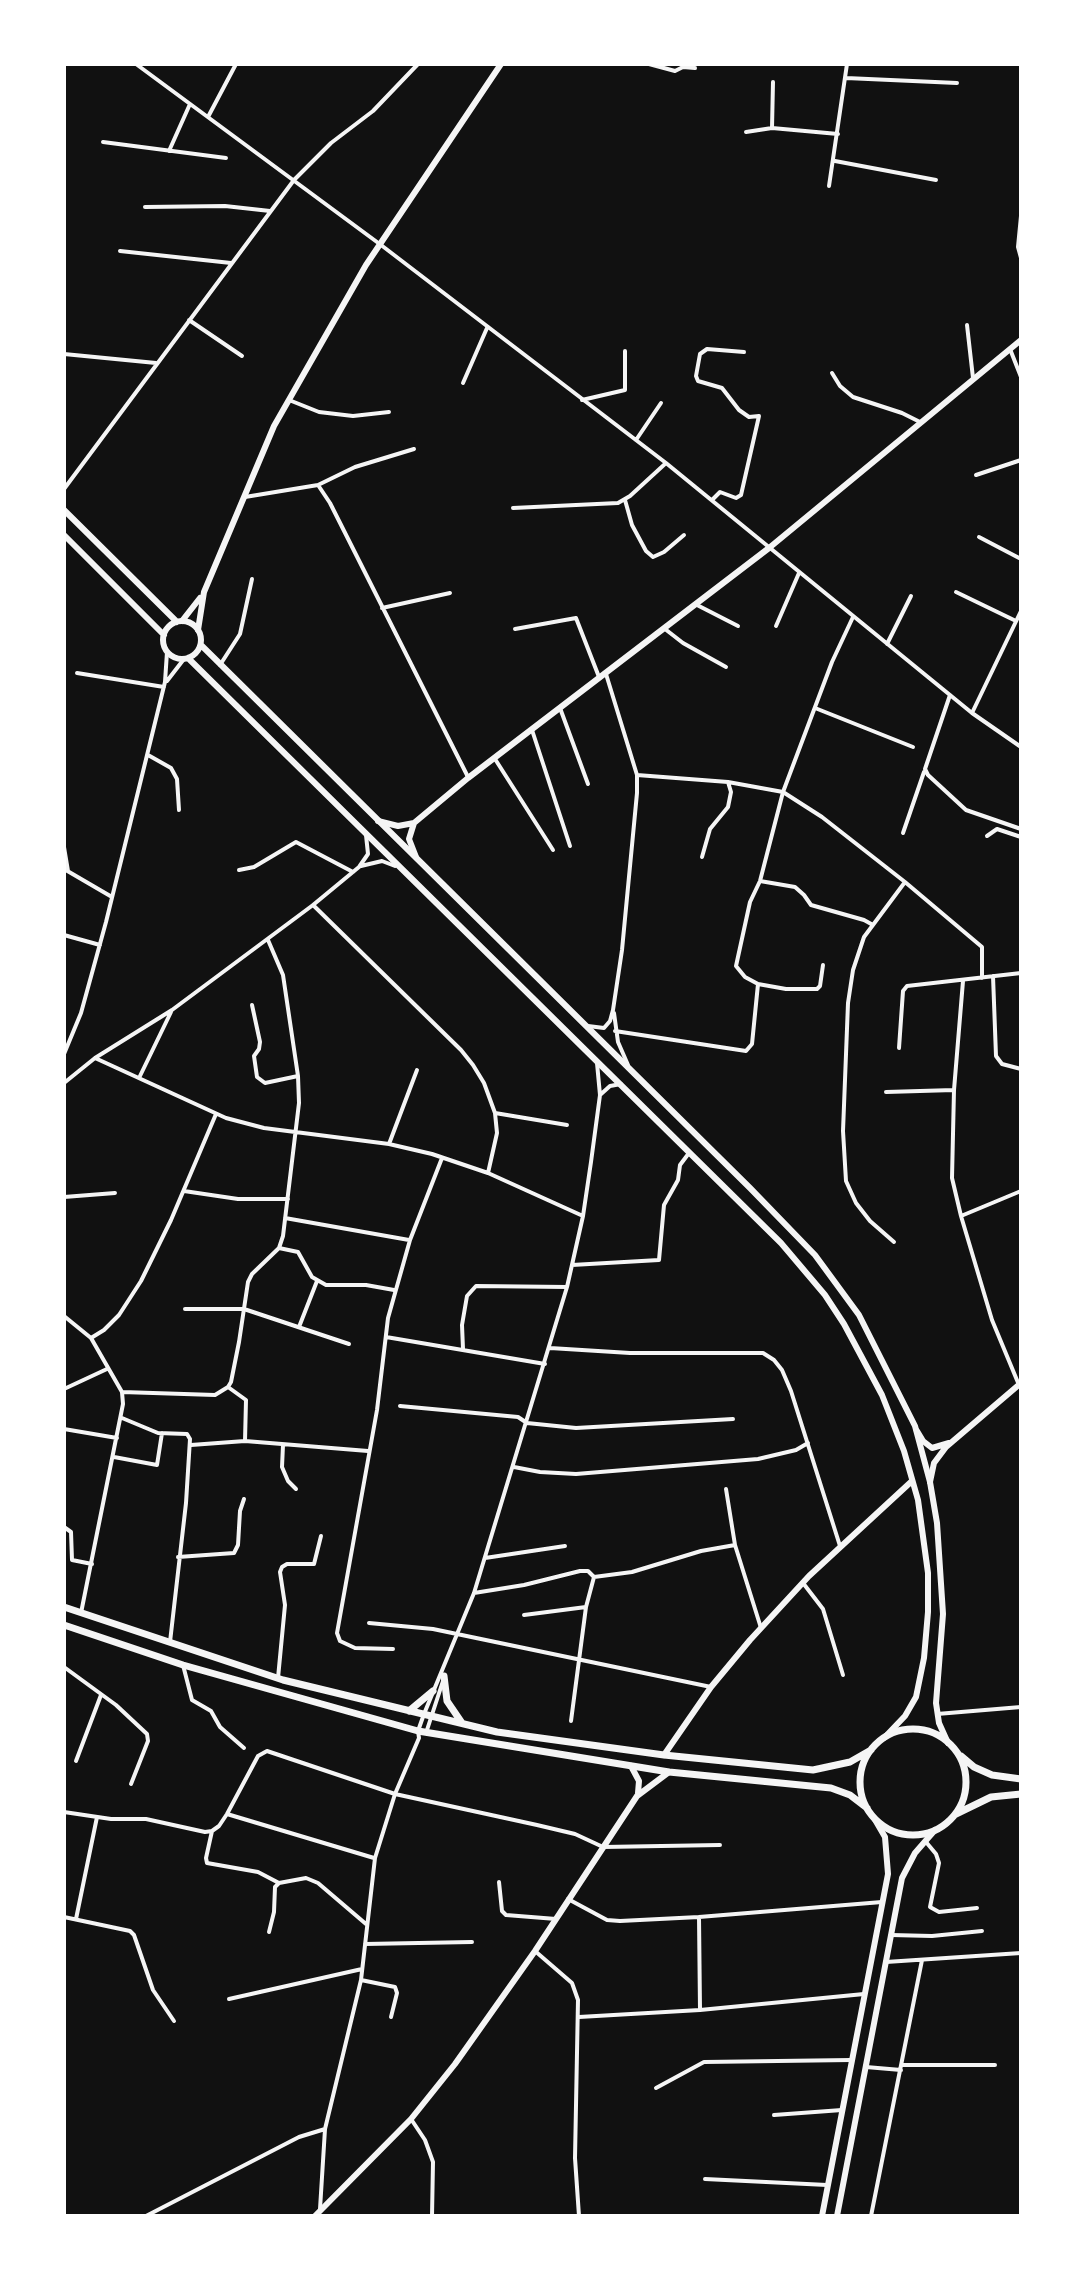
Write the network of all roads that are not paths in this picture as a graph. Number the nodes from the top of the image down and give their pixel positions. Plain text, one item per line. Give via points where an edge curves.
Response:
1 (138, 64) edge
2 (236, 64) edge
3 (418, 64) edge
4 (501, 64) edge
5 (649, 64) edge
6 (847, 64) edge
7 (695, 68) dead end
8 (846, 78) junction
9 (773, 82) dead end
10 (957, 83) dead end
11 (190, 104) junction
12 (208, 117) junction
13 (772, 128) junction
14 (746, 132) dead end
15 (838, 134) junction
16 (103, 142) dead end
17 (169, 151) junction
18 (226, 158) dead end
19 (835, 161) junction
20 (294, 180) junction
21 (936, 180) dead end
22 (829, 186) dead end
23 (145, 207) dead end
24 (270, 211) junction
25 (1021, 216) edge
26 (381, 245) junction
27 (120, 251) dead end
28 (1021, 258) edge
29 (231, 263) junction
30 (189, 320) junction
31 (967, 325) dead end
32 (487, 328) junction
33 (1021, 340) edge
34 (1010, 349) junction
35 (625, 351) dead end
36 (744, 352) dead end
37 (64, 354) edge
38 (242, 356) dead end
39 (156, 363) junction
40 (832, 373) dead end
41 (1021, 377) edge
42 (973, 380) junction
43 (463, 383) dead end
44 (289, 400) junction
45 (582, 400) junction
46 (661, 403) dead end
47 (389, 412) dead end
48 (922, 423) junction
49 (636, 440) junction
50 (414, 449) dead end
51 (1021, 460) edge
52 (666, 463) junction
53 (976, 475) dead end
54 (318, 485) junction
55 (64, 489) edge
56 (242, 498) junction
57 (625, 500) junction
58 (712, 500) junction
59 (513, 508) dead end
60 (64, 510) edge
61 (64, 535) edge
62 (684, 535) dead end
63 (979, 537) dead end
64 (769, 548) junction
65 (1021, 559) edge
66 (799, 573) junction
67 (252, 579) dead end
68 (204, 592) junction
69 (956, 592) dead end
70 (450, 593) dead end
71 (911, 596) dead end
72 (695, 604) junction
73 (382, 608) junction
74 (1021, 611) edge
75 (853, 617) junction
76 (1016, 621) junction
77 (180, 622) junction
78 (738, 626) dead end
79 (776, 626) dead end
80 (663, 628) junction
81 (515, 629) dead end
82 (198, 630) junction
83 (164, 635) junction
84 (887, 644) junction
85 (201, 645) junction
86 (167, 652) junction
87 (186, 659) junction
88 (220, 665) junction
89 (726, 667) dead end
90 (77, 673) dead end
91 (602, 674) junction
92 (164, 684) junction
93 (950, 695) junction
94 (560, 708) junction
95 (815, 708) junction
96 (972, 713) junction
97 (532, 730) junction
98 (913, 747) dead end
99 (1021, 747) edge
100 (148, 755) junction
101 (495, 759) junction
102 (925, 769) junction
103 (637, 775) junction
104 (468, 778) junction
105 (728, 782) junction
106 (588, 784) dead end
107 (783, 792) junction
108 (179, 810) dead end
109 (378, 821) junction
110 (414, 823) junction
111 (1021, 829) edge
112 (366, 833) junction
113 (903, 833) dead end
114 (987, 836) dead end
115 (1021, 837) edge
116 (570, 846) dead end
117 (64, 847) edge
118 (553, 850) dead end
119 (416, 857) junction
120 (702, 857) dead end
121 (359, 867) junction
122 (402, 869) junction
123 (66, 870) edge
124 (239, 870) dead end
125 (353, 872) junction
126 (760, 881) junction
127 (905, 882) junction
128 (112, 897) junction
129 (313, 905) junction
130 (873, 925) junction
131 (64, 935) edge
132 (268, 940) junction
133 (100, 945) junction
134 (823, 965) dead end
135 (1021, 973) edge
136 (993, 976) junction
137 (982, 978) junction
138 (963, 981) junction
139 (758, 984) junction
140 (252, 1005) dead end
141 (172, 1010) junction
142 (613, 1010) junction
143 (585, 1025) junction
144 (615, 1031) junction
145 (899, 1048) dead end
146 (64, 1054) edge
147 (95, 1058) junction
148 (597, 1063) junction
149 (1021, 1069) edge
150 (417, 1070) dead end
151 (632, 1071) junction
152 (298, 1076) junction
153 (140, 1077) junction
154 (64, 1083) edge
155 (621, 1084) junction
156 (954, 1090) junction
157 (886, 1092) dead end
158 (600, 1095) junction
159 (495, 1113) junction
160 (216, 1114) junction
161 (567, 1125) dead end
162 (295, 1133) junction
163 (389, 1144) junction
164 (690, 1152) junction
165 (442, 1158) junction
166 (488, 1173) junction
167 (750, 1188) junction
168 (184, 1191) junction
169 (1021, 1191) edge
170 (115, 1193) dead end
171 (64, 1197) edge
172 (288, 1199) junction
173 (738, 1201) junction
174 (583, 1216) junction
175 (961, 1216) junction
176 (285, 1218) junction
177 (410, 1240) junction
178 (894, 1242) dead end
179 (279, 1248) junction
180 (572, 1265) junction
181 (317, 1281) junction
182 (567, 1287) junction
183 (394, 1290) junction
184 (185, 1309) dead end
185 (244, 1309) junction
186 (64, 1316) edge
187 (299, 1327) junction
188 (385, 1337) junction
189 (91, 1338) junction
190 (349, 1344) dead end
191 (550, 1348) junction
192 (463, 1350) junction
193 (545, 1364) junction
194 (107, 1369) junction
195 (1020, 1384) edge
196 (228, 1387) junction
197 (64, 1389) edge
198 (122, 1392) junction
199 (400, 1406) dead end
200 (122, 1418) junction
201 (733, 1419) dead end
202 (527, 1423) junction
203 (915, 1426) junction
204 (64, 1429) edge
205 (162, 1433) junction
206 (118, 1439) junction
207 (245, 1441) junction
208 (952, 1441) junction
209 (808, 1443) junction
210 (191, 1445) junction
211 (283, 1445) junction
212 (368, 1451) junction
213 (114, 1457) junction
214 (514, 1467) junction
215 (912, 1481) junction
216 (930, 1482) junction
217 (296, 1489) dead end
218 (726, 1489) dead end
219 (244, 1499) dead end
220 (64, 1527) edge
221 (321, 1536) dead end
222 (735, 1545) junction
223 (565, 1546) dead end
224 (840, 1546) junction
225 (178, 1557) junction
226 (485, 1558) junction
227 (92, 1564) junction
228 (594, 1577) junction
229 (803, 1583) junction
230 (474, 1593) junction
231 (64, 1607) edge
232 (586, 1607) junction
233 (81, 1614) junction
234 (524, 1615) dead end
235 (369, 1623) dead end
236 (64, 1625) edge
237 (761, 1628) junction
238 (457, 1635) junction
239 (169, 1644) junction
240 (393, 1649) dead end
241 (579, 1660) junction
242 (446, 1662) junction
243 (183, 1665) junction
244 (64, 1667) edge
245 (843, 1675) dead end
246 (444, 1676) junction
247 (278, 1678) junction
248 (711, 1687) junction
249 (433, 1691) junction
250 (101, 1695) junction
251 (1021, 1707) edge
252 (409, 1711) junction
253 (937, 1714) junction
254 (428, 1715) junction
255 (571, 1721) dead end
256 (462, 1723) junction
257 (422, 1734) junction
258 (884, 1738) junction
259 (948, 1743) junction
260 (244, 1748) dead end
261 (871, 1750) junction
262 (957, 1753) junction
263 (664, 1755) junction
264 (76, 1761) dead end
265 (631, 1766) junction
266 (669, 1772) junction
267 (1021, 1779) edge
268 (131, 1784) dead end
269 (395, 1794) junction
270 (1021, 1794) edge
271 (637, 1796) junction
272 (867, 1808) junction
273 (64, 1812) edge
274 (227, 1814) junction
275 (954, 1815) junction
276 (97, 1817) junction
277 (874, 1818) junction
278 (935, 1830) junction
279 (212, 1831) junction
280 (925, 1840) junction
281 (720, 1845) dead end
282 (603, 1847) junction
283 (375, 1858) junction
284 (499, 1882) dead end
285 (279, 1883) junction
286 (568, 1899) junction
287 (882, 1902) junction
288 (977, 1908) dead end
289 (64, 1917) edge
290 (699, 1917) junction
291 (76, 1919) junction
292 (556, 1919) junction
293 (366, 1924) junction
294 (982, 1931) dead end
295 (269, 1932) dead end
296 (891, 1935) junction
297 (472, 1942) dead end
298 (365, 1944) junction
299 (535, 1951) junction
300 (1021, 1953) edge
301 (922, 1960) junction
302 (886, 1962) junction
303 (362, 1969) junction
304 (361, 1980) junction
305 (865, 1994) junction
306 (229, 1999) dead end
307 (700, 2010) junction
308 (391, 2017) dead end
309 (579, 2017) junction
310 (174, 2021) dead end
311 (852, 2060) junction
312 (995, 2065) dead end
313 (866, 2067) junction
314 (901, 2067) junction
315 (656, 2088) dead end
316 (842, 2110) junction
317 (774, 2115) dead end
318 (411, 2119) junction
319 (325, 2129) junction
320 (705, 2179) dead end
321 (828, 2185) junction
322 (318, 2215) edge
323 (146, 2216) edge
324 (432, 2216) edge
325 (579, 2216) edge
326 (822, 2216) edge
327 (837, 2216) edge
328 (871, 2216) edge

1 - 11 street
2 - 12 street
3 - 20 street
4 - 26 main road
5 - 7 street via 675,71
6 - 8 street
8 - 10 street
8 - 15 street
9 - 13 street
11 - 12 street
11 - 17 street
12 - 20 street
13 - 14 street
13 - 15 street
15 - 19 street
16 - 17 street
17 - 18 street
19 - 21 street
19 - 22 street
20 - 24 street
20 - 26 street
23 - 24 street
24 - 29 street
25 - 28 street
26 - 32 street
26 - 44 main road
27 - 29 street
29 - 30 street
30 - 38 street
30 - 39 street
31 - 42 street
32 - 43 street
32 - 45 street
33 - 34 main road
34 - 41 street
34 - 42 main road
35 - 45 street via 625,390
36 - 58 street via 707,349 700,354 698,381 722,388 739,410 759,416 744,490 736,498 720,492
37 - 39 street
39 - 55 street
40 - 48 street via 853,397
42 - 48 main road
44 - 47 street via 319,412
44 - 56 main road
45 - 49 street
46 - 49 street
48 - 64 main road
49 - 52 street
50 - 54 street
51 - 53 street
52 - 57 street
52 - 58 street
54 - 56 street
54 - 73 street
56 - 68 main road
57 - 59 street
57 - 62 street via 632,525 653,557
58 - 64 street
60 - 77 main road
61 - 83 main road
63 - 65 street
64 - 66 street
64 - 72 main road
66 - 75 street
66 - 79 street
67 - 88 street via 240,634
68 - 77 main road
68 - 82 main road
69 - 76 street
70 - 73 street
71 - 84 street
72 - 78 street
72 - 80 main road
73 - 104 street
74 - 76 street
75 - 84 street
75 - 95 street
76 - 96 street
77 - 82 main road
77 - 83 main road
80 - 89 street
80 - 91 main road
81 - 91 street via 576,618
82 - 85 main road
83 - 86 main road
84 - 93 street
85 - 87 main road
85 - 88 main road
86 - 87 main road
86 - 92 street
87 - 92 street
87 - 112 main road
88 - 109 main road
90 - 92 street
91 - 94 main road
91 - 103 street
92 - 100 street
93 - 96 street
93 - 102 street
94 - 97 main road
94 - 106 street
95 - 98 street
95 - 107 street
96 - 99 street
97 - 101 main road
97 - 116 street
100 - 108 street via 171,768
100 - 128 street
101 - 104 main road
101 - 118 street
102 - 111 street via 966,810
102 - 113 street
103 - 105 street
103 - 142 street
104 - 110 main road
105 - 107 street
105 - 120 street via 728,807 710,829
107 - 126 street
107 - 127 street
109 - 110 main road
109 - 119 main road
110 - 119 main road via 409,839
112 - 121 street via 368,854
112 - 122 main road
114 - 115 street via 997,829
117 - 123 street
119 - 143 main road
121 - 122 street via 382,861
121 - 125 street
122 - 148 main road
123 - 128 street
124 - 125 street via 296,842
125 - 129 street
126 - 130 street via 795,887 811,905
126 - 139 street via 736,966
127 - 130 street
127 - 137 street via 982,947
128 - 133 street
129 - 132 street
129 - 159 street via 461,1050 484,1083
130 - 178 street via 853,970 848,1003 846,1181 870,1221
131 - 133 street
132 - 141 street
132 - 152 street via 283,975
133 - 146 street
134 - 139 street via 817,989
135 - 136 street
136 - 137 street
136 - 149 street via 996,1056 1002,1064
137 - 138 street
138 - 145 street via 905,988
138 - 156 street
139 - 144 street via 752,1044 746,1051
140 - 152 street via 260,1042 254,1056 257,1077 265,1083
141 - 147 street
141 - 153 street
142 - 143 street via 604,1028
142 - 144 street
143 - 151 main road
144 - 151 street
147 - 153 street
147 - 154 street
148 - 155 main road
148 - 158 street
150 - 163 street
151 - 167 main road
152 - 162 street
153 - 160 street
155 - 158 street
155 - 164 main road
156 - 157 street
156 - 175 street via 952,1178
158 - 174 street
159 - 161 street
159 - 166 street via 497,1133
160 - 162 street
160 - 168 street
162 - 163 street
162 - 172 street
163 - 165 street
164 - 173 main road
164 - 180 street via 664,1205 659,1260
165 - 166 street
165 - 177 street
166 - 174 street
167 - 173 main road
167 - 203 main road via 837,1282 880,1351
168 - 172 street
168 - 189 street via 129,1302
169 - 175 street
170 - 171 street
172 - 176 street
173 - 215 main road via 803,1268 844,1324 882,1395
174 - 180 street
175 - 195 street via 992,1320
176 - 177 street
176 - 179 street
177 - 183 street
179 - 181 street via 298,1252
179 - 185 street via 252,1274
180 - 182 street
181 - 183 street
181 - 187 street
182 - 191 street
182 - 192 street via 476,1286 467,1296
183 - 188 street
184 - 185 street
185 - 187 street
185 - 196 street
186 - 189 street
187 - 190 street
188 - 192 street
188 - 212 street
189 - 194 street
191 - 193 street
191 - 209 street via 763,1353 782,1370
192 - 193 street
193 - 202 street
194 - 197 street
194 - 198 street
195 - 208 main road
196 - 198 street via 215,1395
196 - 207 street via 246,1400
198 - 200 street
199 - 202 street via 518,1417
200 - 205 street
200 - 206 street
201 - 202 street via 576,1428
202 - 214 street
203 - 208 main road via 932,1448
203 - 216 main road
204 - 206 street
205 - 210 street via 187,1434
205 - 213 street via 157,1465
206 - 213 street
207 - 210 street
207 - 211 street
208 - 216 main road via 934,1463
209 - 214 street via 758,1459 576,1474
209 - 224 street
210 - 225 street
211 - 212 street
211 - 217 street via 282,1467
212 - 240 street via 337,1633 340,1641 355,1648
213 - 227 street
214 - 226 street
215 - 224 main road
215 - 258 main road via 928,1573 924,1658 912,1707
216 - 253 main road via 943,1614
218 - 222 street
219 - 225 street via 234,1553
220 - 227 street via 71,1532 72,1560
221 - 247 street via 314,1564 287,1564 280,1572 285,1605
222 - 228 street
222 - 237 street
223 - 226 street
224 - 229 main road
225 - 239 street
226 - 230 street
227 - 233 street
228 - 230 street via 580,1571
228 - 232 street
229 - 237 main road
229 - 245 street via 823,1609
230 - 238 street
231 - 233 main road
232 - 234 street
232 - 241 street
233 - 239 main road
235 - 238 street
236 - 243 main road
237 - 248 main road
238 - 241 street
238 - 242 street
239 - 247 main road
241 - 248 street
241 - 255 street
242 - 246 street
242 - 249 street
243 - 257 main road
243 - 260 street via 192,1700 211,1711
244 - 250 street
246 - 254 street
246 - 256 main road via 447,1701
247 - 252 main road
248 - 263 main road
249 - 252 main road
249 - 254 street
250 - 264 street
250 - 268 street via 148,1737
251 - 253 street
252 - 254 main road
253 - 259 main road
254 - 256 main road
254 - 257 street
256 - 263 main road
257 - 265 main road
257 - 269 street
258 - 259 main road via 917,1730
258 - 261 main road
259 - 262 main road
261 - 263 main road via 850,1762 813,1770
261 - 272 main road via 861,1772
262 - 267 main road via 992,1775
262 - 275 main road via 966,1778
265 - 266 main road
265 - 271 main road via 639,1781
266 - 271 main road
266 - 272 main road via 831,1788
269 - 274 street via 267,1751 258,1756
269 - 282 street via 575,1834
269 - 283 street
270 - 275 main road via 991,1797
271 - 282 main road
272 - 277 main road
273 - 276 street
274 - 279 street
274 - 283 street
275 - 278 main road
276 - 279 street
276 - 291 street
277 - 278 main road via 910,1835
277 - 287 main road via 888,1853
278 - 280 main road
279 - 285 street via 207,1863 258,1872
280 - 288 street via 939,1863 930,1907 939,1912
280 - 296 main road via 902,1878
281 - 282 street
282 - 286 main road
283 - 293 street
284 - 292 street via 506,1915
285 - 293 street via 311,1879
285 - 295 street
286 - 290 street via 607,1920
286 - 292 main road
287 - 290 street
287 - 305 main road
289 - 291 street
290 - 307 street
291 - 310 street via 130,1931 153,1990
292 - 299 main road
293 - 298 street
294 - 296 street
296 - 302 main road
297 - 298 street
298 - 303 street
299 - 309 street via 572,1983
299 - 318 main road
300 - 301 street
301 - 302 street
301 - 314 street
302 - 313 main road
303 - 304 street
303 - 306 street
304 - 308 street via 395,1987
304 - 319 street
305 - 307 street
305 - 311 main road
307 - 309 street
309 - 325 street
311 - 315 street via 704,2062
311 - 316 main road
312 - 314 street
313 - 314 street
313 - 327 main road
314 - 328 street
316 - 317 street
316 - 321 main road
318 - 322 main road
318 - 324 street via 433,2162
319 - 322 street
319 - 323 street via 299,2137
320 - 321 street
321 - 326 main road

